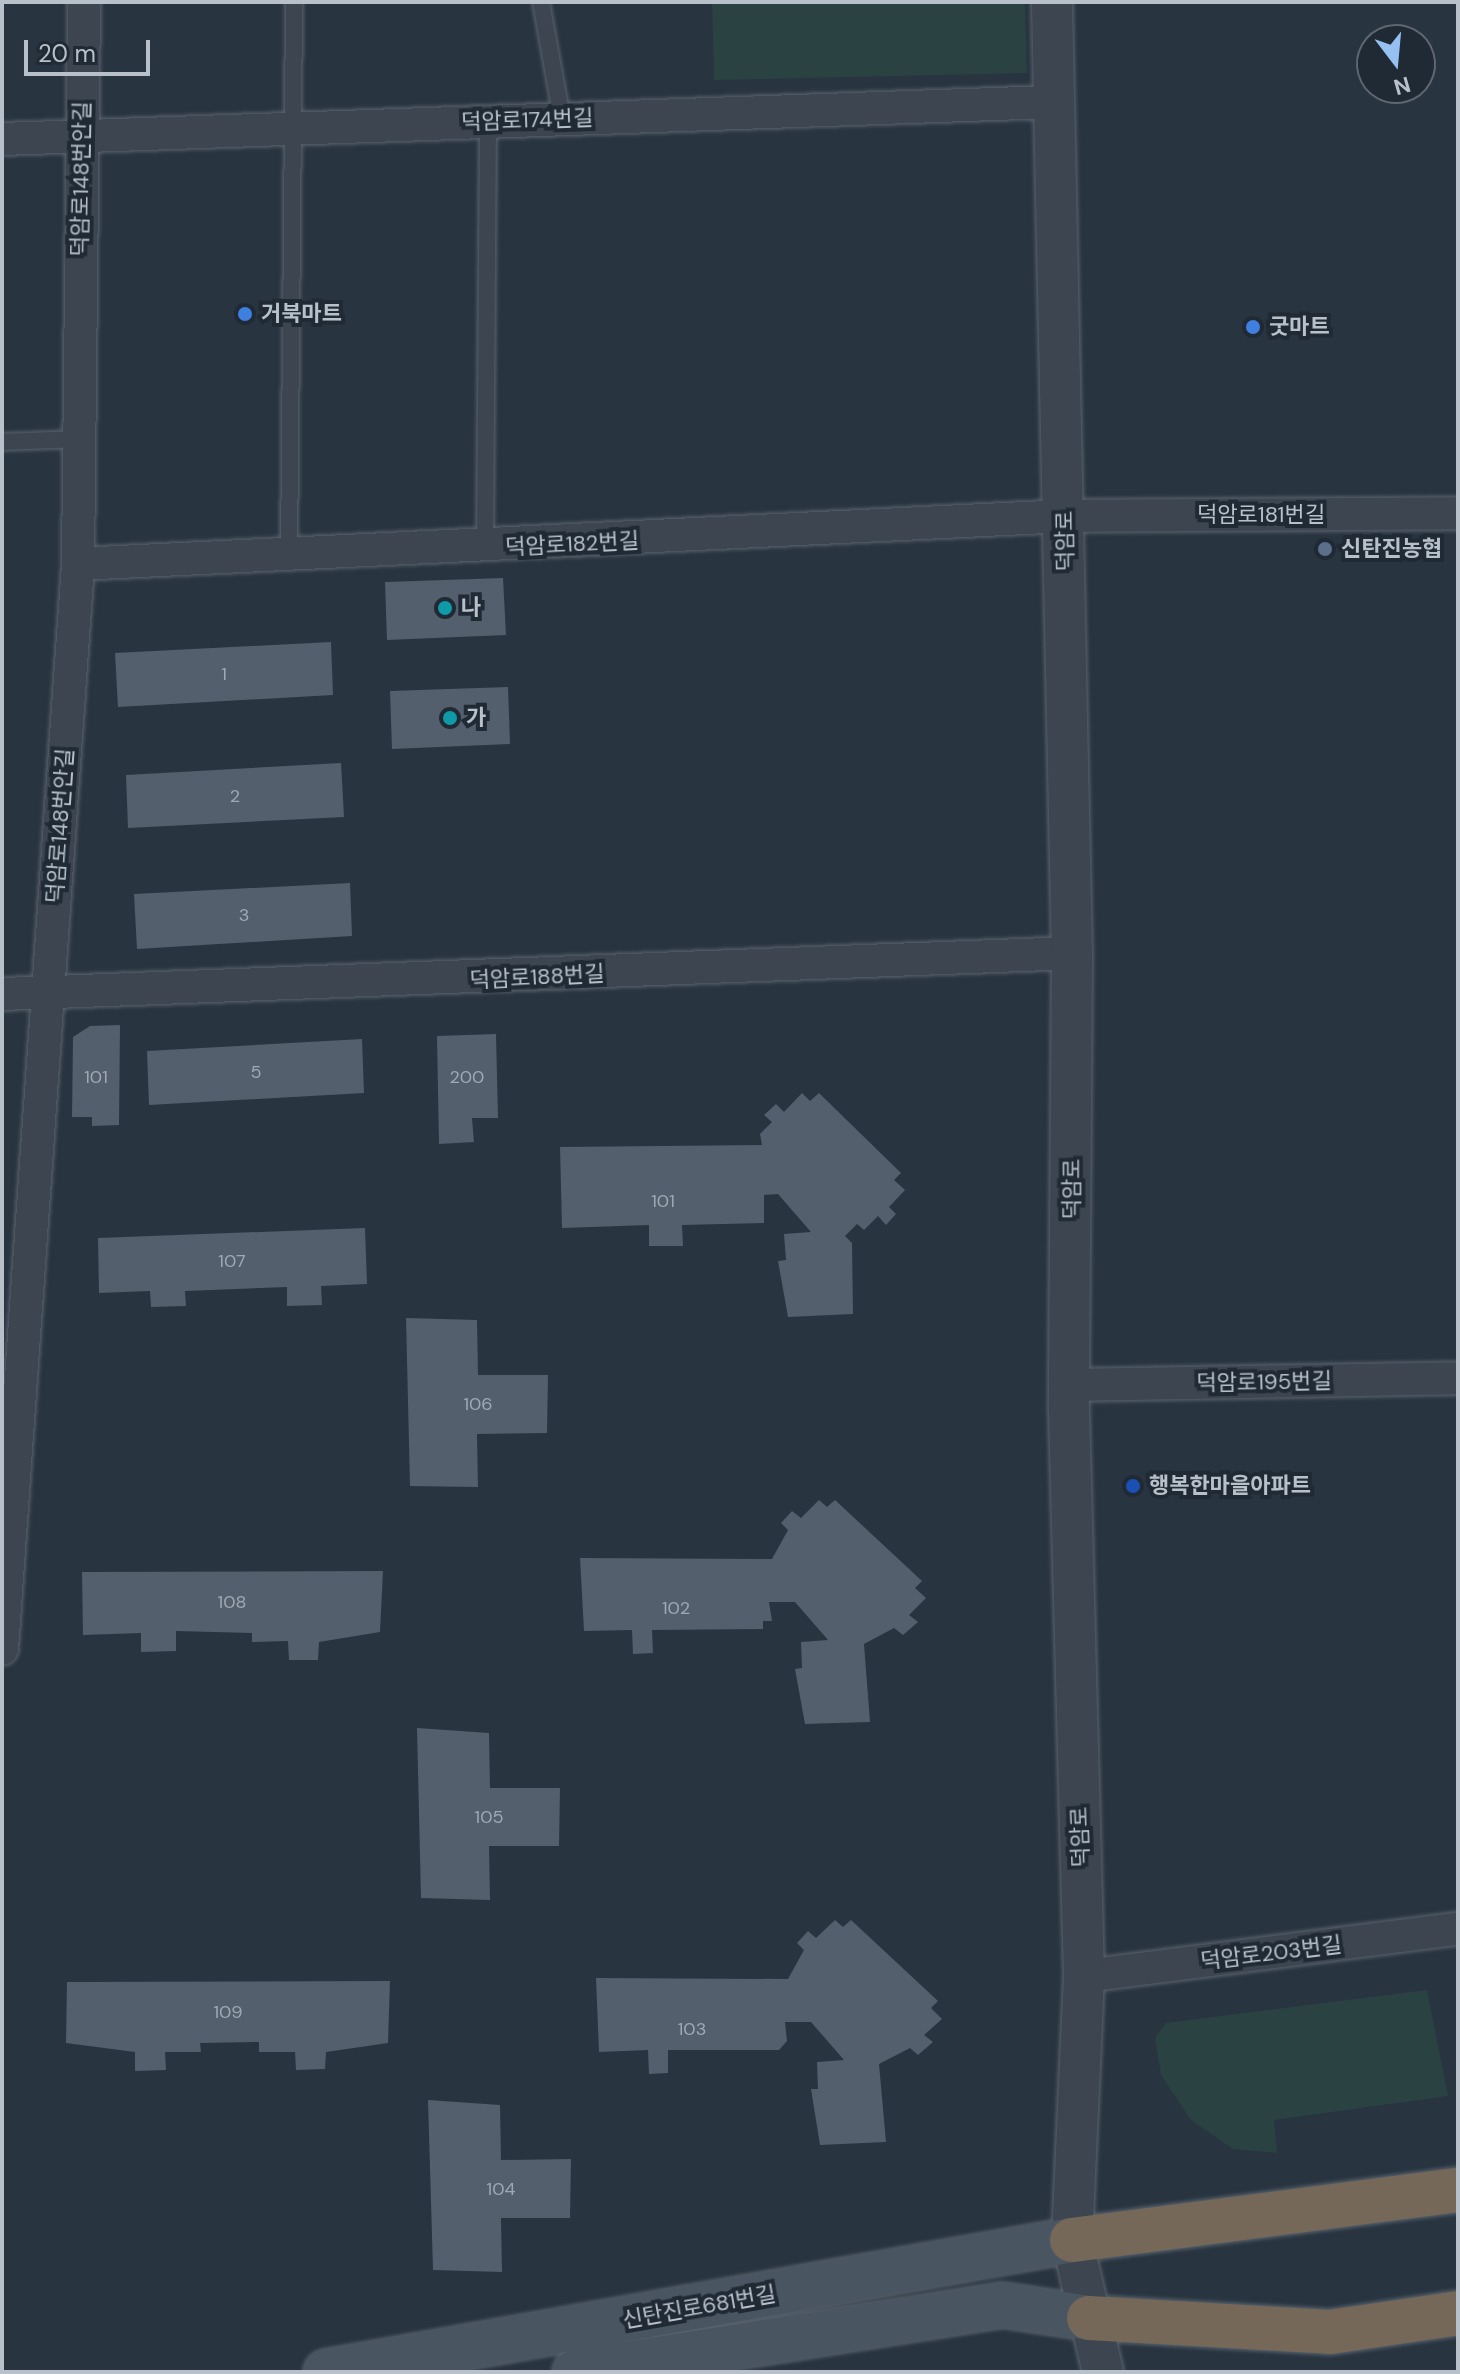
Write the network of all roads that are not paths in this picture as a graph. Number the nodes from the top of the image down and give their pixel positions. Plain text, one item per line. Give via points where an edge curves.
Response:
1 (84, 2) edge
2 (294, 2) edge
3 (541, 2) edge
4 (1052, 2) edge
5 (1052, 102) junction
6 (562, 119) junction
7 (488, 122) junction
8 (293, 128) junction
9 (81, 136) junction
10 (2, 139) edge
11 (79, 439) junction
12 (2, 442) edge
13 (1458, 513) edge
14 (1065, 516) junction
15 (485, 550) junction
16 (289, 556) junction
17 (78, 564) junction
18 (1072, 953) junction
19 (48, 993) junction
20 (2, 994) edge
21 (1458, 1378) edge
22 (1071, 1385) junction
23 (2, 1649) edge
24 (1458, 1929) edge
25 (1084, 1976) junction
26 (1458, 2190) edge
27 (1072, 2240) junction
28 (1458, 2313) edge
29 (1089, 2318) junction
30 (634, 2367) edge
31 (326, 2372) edge
32 (575, 2372) edge
33 (1103, 2372) edge

1 - 9 street, 덕암로148번안길
2 - 8 lane
3 - 6 lane
4 - 5 street, 덕암로
5 - 6 street, 덕암로174번길
5 - 14 street, 덕암로
6 - 7 street, 덕암로174번길
7 - 8 street, 덕암로174번길
7 - 15 lane
8 - 9 street, 덕암로174번길
8 - 16 lane
9 - 10 street, 덕암로174번길
9 - 11 street, 덕암로148번안길
11 - 12 lane
11 - 17 street, 덕암로148번안길
13 - 14 street, 덕암로181번길
14 - 15 street, 덕암로182번길
14 - 18 street, 덕암로
15 - 16 street, 덕암로182번길
16 - 17 street, 덕암로182번길
17 - 19 street, 덕암로148번안길
18 - 19 street, 덕암로188번길
18 - 22 street, 덕암로
19 - 20 street, 덕암로188번길
19 - 23 street, 덕암로148번안길
21 - 22 street, 덕암로195번길
22 - 25 street, 덕암로
24 - 25 street, 덕암로203번길
25 - 27 street, 덕암로
26 - 27 highway
27 - 29 street, 덕암로
27 - 31 main road, 신탄진로681번길
28 - 29 highway via 1330,2332
29 - 30 main road, 신탄진로681번길 via 1002,2305
29 - 33 street, 덕암로
30 - 32 main road, 신탄진로681번길

